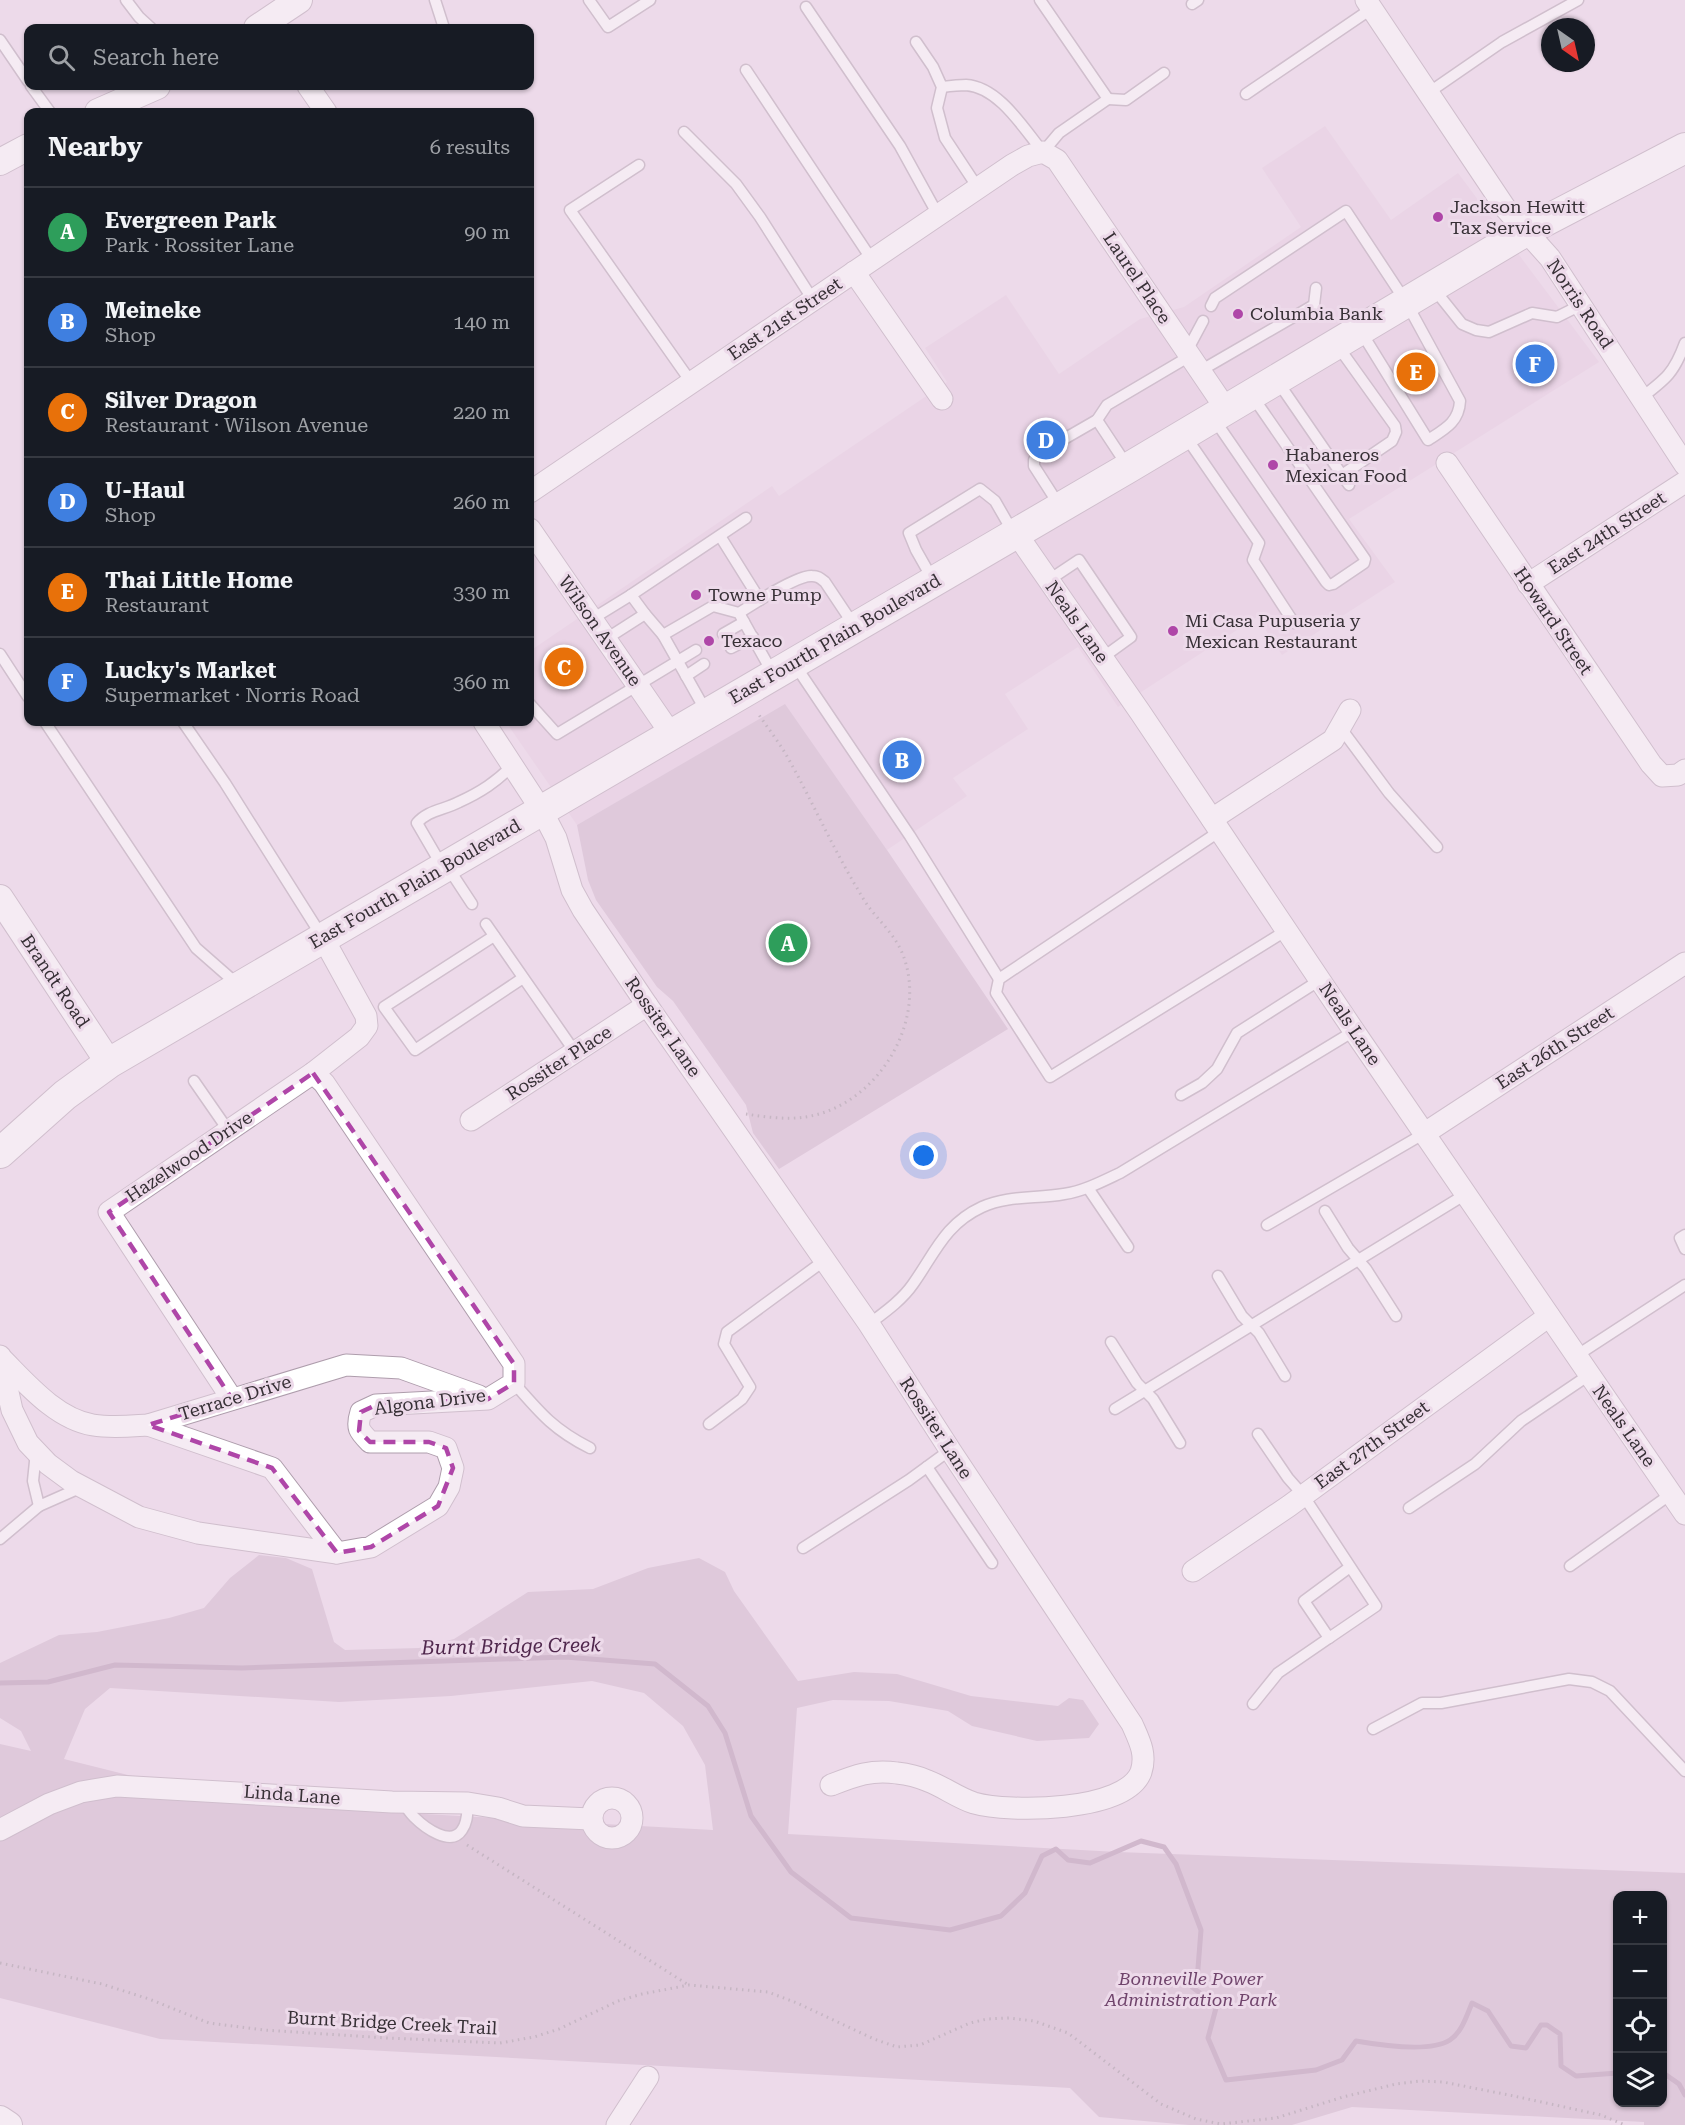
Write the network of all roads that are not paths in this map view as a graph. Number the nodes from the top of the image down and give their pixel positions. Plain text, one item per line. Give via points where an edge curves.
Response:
1 (126, 0) edge
2 (299, 0) edge
3 (435, 0) edge
4 (589, 0) edge
5 (650, 0) edge
6 (1040, 0) edge
7 (1578, 0) edge
8 (1369, 4) edge
9 (806, 7) dead end
10 (147, 24) edge
11 (267, 24) edge
12 (443, 24) edge
13 (0, 40) edge
14 (916, 42) dead end
15 (746, 70) dead end
16 (1164, 73) dead end
17 (24, 75) edge
18 (942, 87) junction
19 (35, 90) edge
20 (148, 90) edge
21 (311, 90) edge
22 (1428, 93) junction
23 (1246, 94) dead end
24 (1108, 99) junction
25 (47, 108) edge
26 (107, 108) edge
27 (323, 108) edge
28 (684, 132) dead end
29 (1685, 148) edge
30 (24, 149) edge
31 (1043, 152) junction
32 (0, 162) edge
33 (639, 165) dead end
34 (978, 188) junction
35 (938, 215) junction
36 (1526, 231) junction
37 (872, 260) junction
38 (854, 272) junction
39 (1432, 286) junction
40 (1317, 288) dead end
41 (813, 300) junction
42 (1406, 302) junction
43 (1581, 305) junction
44 (1211, 306) dead end
45 (1203, 321) dead end
46 (1348, 337) junction
47 (1685, 343) edge
48 (1192, 360) junction
49 (1276, 379) junction
50 (691, 382) junction
51 (1251, 394) junction
52 (1641, 398) junction
53 (942, 399) dead end
54 (1219, 413) junction
55 (1097, 420) junction
56 (1184, 435) junction
57 (1447, 463) dead end
58 (1685, 465) edge
59 (1128, 468) junction
60 (1342, 475) junction
61 (1685, 482) edge
62 (1349, 485) dead end
63 (534, 489) edge
64 (1060, 507) junction
65 (746, 518) dead end
66 (1015, 534) junction
67 (534, 535) edge
68 (720, 536) junction
69 (1049, 580) junction
70 (934, 581) junction
71 (1528, 584) junction
72 (631, 596) junction
73 (760, 600) junction
74 (645, 614) junction
75 (742, 618) junction
76 (592, 619) junction
77 (1294, 623) dead end
78 (855, 627) junction
79 (723, 634) dead end
80 (663, 635) junction
81 (753, 637) junction
82 (606, 639) junction
83 (731, 648) dead end
84 (696, 650) dead end
85 (0, 654) edge
86 (1102, 658) junction
87 (678, 662) junction
88 (704, 664) dead end
89 (784, 669) junction
90 (686, 676) junction
91 (638, 685) junction
92 (24, 691) edge
93 (534, 708) edge
94 (707, 713) junction
95 (1345, 718) joint
96 (48, 726) edge
97 (186, 726) edge
98 (487, 726) edge
99 (671, 734) junction
100 (513, 765) junction
101 (1685, 771) edge
102 (542, 811) junction
103 (1216, 825) junction
104 (1437, 846) dead end
105 (445, 866) junction
106 (0, 898) edge
107 (472, 904) dead end
108 (486, 924) dead end
109 (1287, 930) junction
110 (494, 936) junction
111 (323, 938) junction
112 (1685, 963) edge
113 (523, 978) junction
114 (999, 979) junction
115 (1320, 980) junction
116 (240, 986) junction
117 (647, 1005) junction
118 (1354, 1031) junction
119 (575, 1052) junction
120 (109, 1063) junction
121 (313, 1073) junction
122 (194, 1081) dead end
123 (1181, 1095) dead end
124 (471, 1120) dead end
125 (228, 1130) junction
126 (1425, 1133) junction
127 (0, 1152) edge
128 (1088, 1188) junction
129 (1466, 1194) junction
130 (1325, 1211) dead end
131 (1267, 1225) dead end
132 (1685, 1235) edge
133 (1128, 1247) dead end
134 (1685, 1249) edge
135 (825, 1260) junction
136 (1358, 1260) junction
137 (1218, 1276) dead end
138 (1685, 1285) edge
139 (1396, 1316) dead end
140 (1549, 1316) junction
141 (869, 1324) junction
142 (1253, 1326) junction
143 (1111, 1342) dead end
144 (1576, 1356) junction
145 (1, 1357) edge
146 (1589, 1375) junction
147 (1285, 1376) dead end
148 (514, 1383) junction
149 (1145, 1391) junction
150 (232, 1399) junction
151 (488, 1399) junction
152 (1115, 1409) dead end
153 (709, 1424) dead end
154 (148, 1425) junction
155 (1258, 1434) dead end
156 (1180, 1443) dead end
157 (590, 1448) dead end
158 (950, 1450) junction
159 (36, 1451) junction
160 (927, 1467) junction
161 (83, 1487) junction
162 (1671, 1494) junction
163 (1303, 1495) junction
164 (39, 1506) junction
165 (1409, 1508) dead end
166 (1685, 1515) edge
167 (0, 1539) edge
168 (330, 1545) junction
169 (803, 1548) dead end
170 (992, 1563) dead end
171 (1570, 1566) dead end
172 (1350, 1567) junction
173 (1193, 1571) dead end
174 (1329, 1638) junction
175 (1253, 1704) dead end
176 (1373, 1730) dead end
177 (1685, 1771) edge
178 (831, 1785) dead end
179 (403, 1802) junction
180 (468, 1803) junction
181 (591, 1819) dead end
182 (0, 1830) edge
183 (648, 2077) dead end
184 (0, 2119) edge
185 (9, 2125) edge
186 (617, 2125) edge

1 - 10 lane
2 - 11 street
3 - 12 lane
4 - 5 lane via 608,27
6 - 24 lane
7 - 22 lane via 1502,42
8 - 22 street, Norris Road
8 - 23 lane
9 - 35 lane via 894,138
13 - 17 lane
14 - 18 lane
15 - 37 lane
16 - 24 lane via 1126,100
18 - 31 lane via 968,85 984,91 1007,107
18 - 34 lane via 937,108 945,138
19 - 25 lane
20 - 26 street
21 - 27 street
22 - 36 street, Norris Road via 1506,209
24 - 31 lane via 1059,133
28 - 41 lane via 736,184
29 - 36 main road, East Fourth Plain Boulevard
30 - 32 street
31 - 34 street, East 21st Street via 1028,156
31 - 48 street, Laurel Place via 1057,160
33 - 50 lane via 570,210
34 - 35 street, East 21st Street
35 - 37 street, East 21st Street
36 - 39 main road, East Fourth Plain Boulevard
36 - 43 street, Norris Road via 1550,258
37 - 38 street, East 21st Street
38 - 41 street, East 21st Street
38 - 53 street
39 - 42 main road, East Fourth Plain Boulevard
39 - 43 lane via 1462,324 1489,332 1532,314 1557,317
40 - 48 lane via 1314,304
41 - 50 street, East 21st Street
42 - 44 lane via 1346,212 1215,298
42 - 46 main road, East Fourth Plain Boulevard
42 - 46 lane via 1460,401 1459,413 1449,426 1428,440
43 - 52 street, Norris Road
45 - 48 lane
46 - 49 main road, East Fourth Plain Boulevard
46 - 60 lane via 1396,432 1392,441
47 - 52 lane via 1667,379
48 - 54 street, Laurel Place
48 - 55 lane via 1107,405
49 - 51 main road, East Fourth Plain Boulevard
49 - 60 lane
50 - 63 street, East 21st Street
51 - 54 main road, East Fourth Plain Boulevard
51 - 54 lane via 1365,559 1332,584 1326,582
52 - 58 street, Norris Road
54 - 56 main road, East Fourth Plain Boulevard
55 - 59 lane
55 - 64 lane via 1034,460
56 - 59 main road, East Fourth Plain Boulevard
56 - 77 lane via 1258,543 1253,560
57 - 71 street, Howard Street
59 - 64 main road, East Fourth Plain Boulevard
60 - 62 lane
61 - 71 street, East 24th Street
64 - 66 main road, East Fourth Plain Boulevard
65 - 68 lane
66 - 69 street, Neals Lane
66 - 70 main road, East Fourth Plain Boulevard
66 - 70 lane via 995,501 980,489 909,533
67 - 76 street, Wilson Avenue
68 - 72 lane
68 - 73 lane
69 - 86 street, Neals Lane
69 - 86 lane via 1078,560 1131,637
70 - 78 main road, East Fourth Plain Boulevard
71 - 101 street, Howard Street via 1651,764 1662,776
72 - 74 lane
72 - 76 lane
73 - 75 lane
73 - 78 lane via 809,575 819,577
74 - 80 lane
74 - 82 lane
75 - 79 lane
75 - 80 lane via 713,606
75 - 81 lane
76 - 82 street, Wilson Avenue
78 - 89 main road, East Fourth Plain Boulevard
80 - 87 lane
81 - 83 lane
81 - 89 lane
82 - 91 street, Wilson Avenue
84 - 87 lane
85 - 92 lane
86 - 103 street, Neals Lane
87 - 90 lane
87 - 91 lane
88 - 90 lane
89 - 94 main road, East Fourth Plain Boulevard
89 - 114 lane via 910,836
90 - 94 lane
91 - 93 lane via 557,734
91 - 99 street, Wilson Avenue
94 - 99 main road, East Fourth Plain Boulevard
95 - 103 street via 1332,740
95 - 104 lane via 1389,793
96 - 116 lane via 196,948
97 - 111 lane
98 - 100 street, Rossiter Lane
99 - 102 main road, East Fourth Plain Boulevard
100 - 102 street, Rossiter Lane
100 - 105 lane via 495,783 456,804 424,815 417,823
102 - 105 main road, East Fourth Plain Boulevard
102 - 117 street, Rossiter Lane via 556,838 572,890
103 - 109 street, Neals Lane
103 - 114 lane
105 - 107 lane
105 - 111 main road, East Fourth Plain Boulevard
106 - 120 street, Brandt Road
108 - 110 lane
109 - 114 lane via 1050,1077 996,993
109 - 115 street, Neals Lane
110 - 113 lane
110 - 113 lane via 384,1007 415,1050
111 - 116 main road, East Fourth Plain Boulevard
111 - 121 street, Hazelwood Drive via 366,1016 367,1026 359,1037
112 - 126 street, East 26th Street
113 - 119 lane
115 - 118 street, Neals Lane
115 - 123 lane via 1237,1033 1217,1069
116 - 120 main road, East Fourth Plain Boulevard
117 - 119 street, Rossiter Place
117 - 135 street, Rossiter Lane
118 - 126 street, Neals Lane
118 - 128 lane via 1120,1173
119 - 124 street, Rossiter Place
120 - 127 main road, East Fourth Plain Boulevard via 65,1095
121 - 125 street, Hazelwood Drive
121 - 148 street via 324,1083 514,1364
122 - 125 lane
125 - 150 street, Hazelwood Drive via 109,1212
126 - 129 street, Neals Lane
126 - 131 lane
128 - 133 lane
128 - 141 lane via 1003,1200 982,1207 953,1226 913,1285
129 - 136 lane
129 - 140 street, Neals Lane
130 - 136 lane
132 - 134 lane via 1680,1238
135 - 141 street, Rossiter Lane
135 - 153 lane via 727,1332 724,1344 750,1387 742,1399
136 - 139 lane
136 - 142 lane
137 - 142 lane via 1242,1316
138 - 144 lane
140 - 144 street, Neals Lane
140 - 163 street, East 27th Street
141 - 158 street, Rossiter Lane
142 - 147 lane
142 - 149 lane
143 - 149 lane
144 - 146 street, Neals Lane
145 - 154 street, Terrace Drive via 38,1395 64,1414 91,1425
145 - 159 street, Algona Drive via 12,1410
146 - 162 street, Neals Lane
146 - 165 lane via 1521,1421 1475,1464
148 - 151 street, Algona Drive
148 - 157 lane via 547,1421
149 - 152 lane
149 - 156 lane
150 - 151 street, Terrace Drive via 346,1365 401,1368
150 - 154 street, Terrace Drive
151 - 168 street, Algona Drive via 376,1405 361,1412 359,1431 370,1442 429,1442 446,1448 453,1468 449,1487 438,1506 371,1547
154 - 168 street via 272,1468
155 - 163 lane
158 - 160 lane
158 - 178 street, Rossiter Lane via 1132,1724 1144,1750 1141,1772 1129,1788 1082,1805 1020,1810 973,1803 928,1780 896,1773 861,1773
159 - 161 street, Algona Drive via 48,1464
159 - 164 lane via 33,1481
160 - 169 lane
160 - 170 lane
161 - 164 lane
161 - 168 street, Algona Drive via 140,1517 198,1533
162 - 166 street, Neals Lane
162 - 171 lane
163 - 172 lane
163 - 173 street, East 27th Street
164 - 167 lane
172 - 174 lane via 1304,1601
172 - 174 lane via 1376,1606
174 - 175 lane via 1278,1673
176 - 177 lane via 1422,1703 1581,1680 1610,1691
179 - 180 street, Linda Lane
179 - 180 lane via 414,1817 448,1838 462,1832
179 - 182 street, Linda Lane via 117,1786 81,1792
180 - 181 street, Linda Lane via 523,1816
183 - 186 street
184 - 185 street

